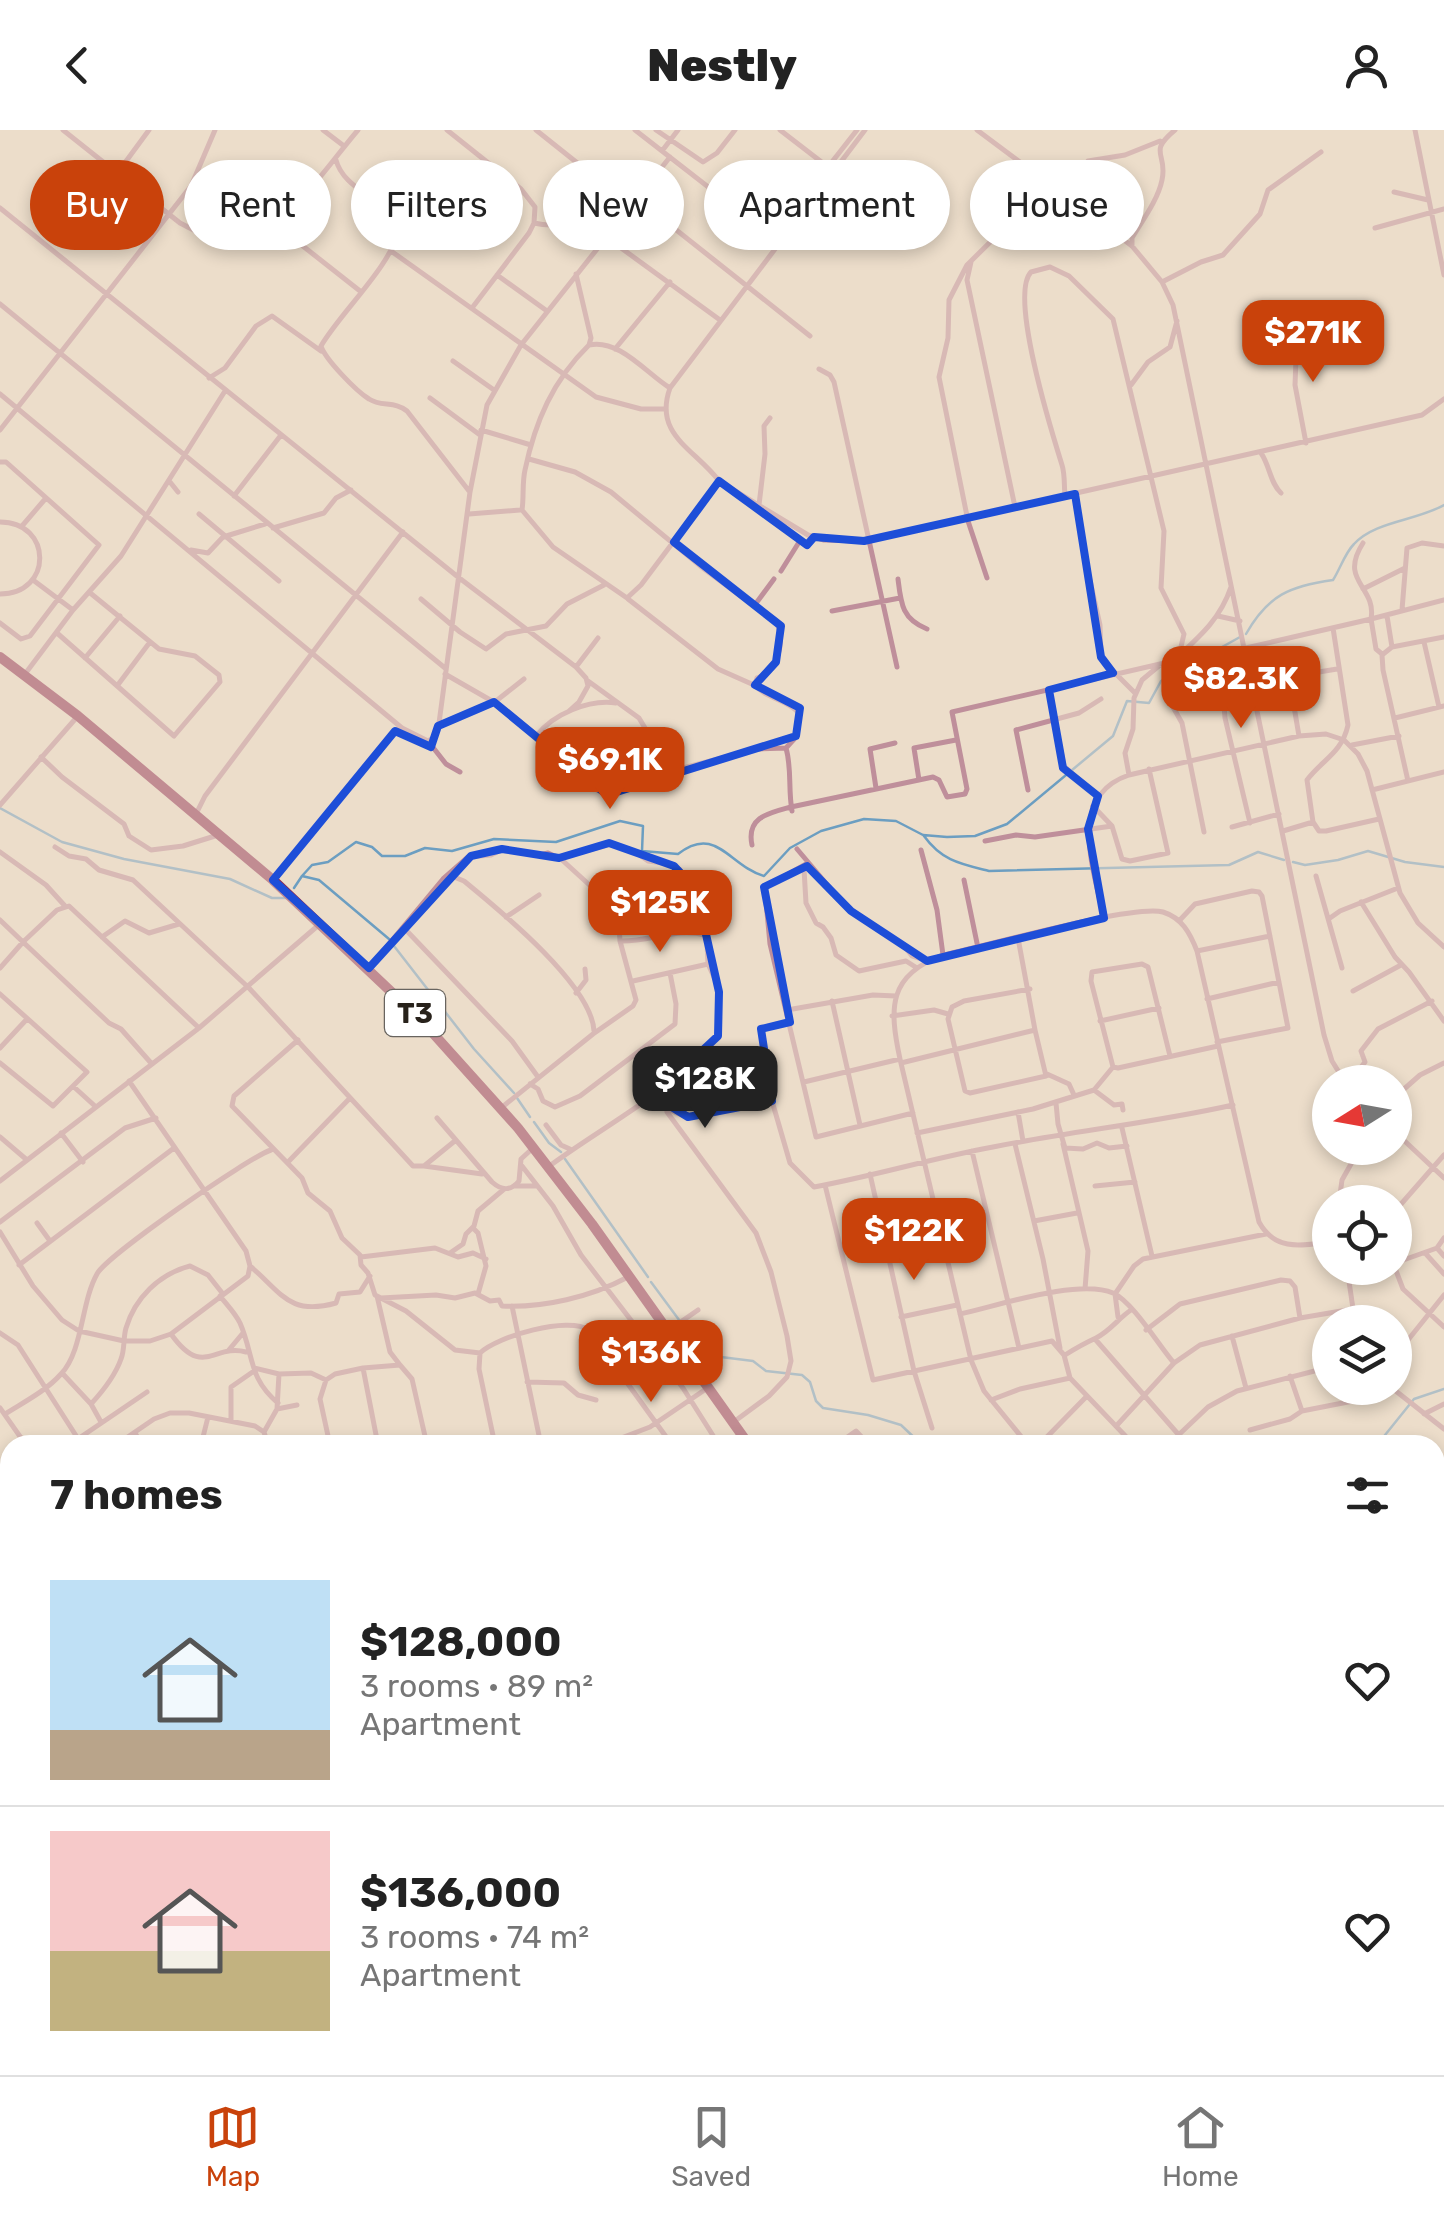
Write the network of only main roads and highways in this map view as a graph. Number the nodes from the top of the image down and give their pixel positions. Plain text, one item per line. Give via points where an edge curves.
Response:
1 (0, 657) edge
2 (742, 1435) edge

1 - 2 highway, T3 via 273,880 437,1036 672,1328

